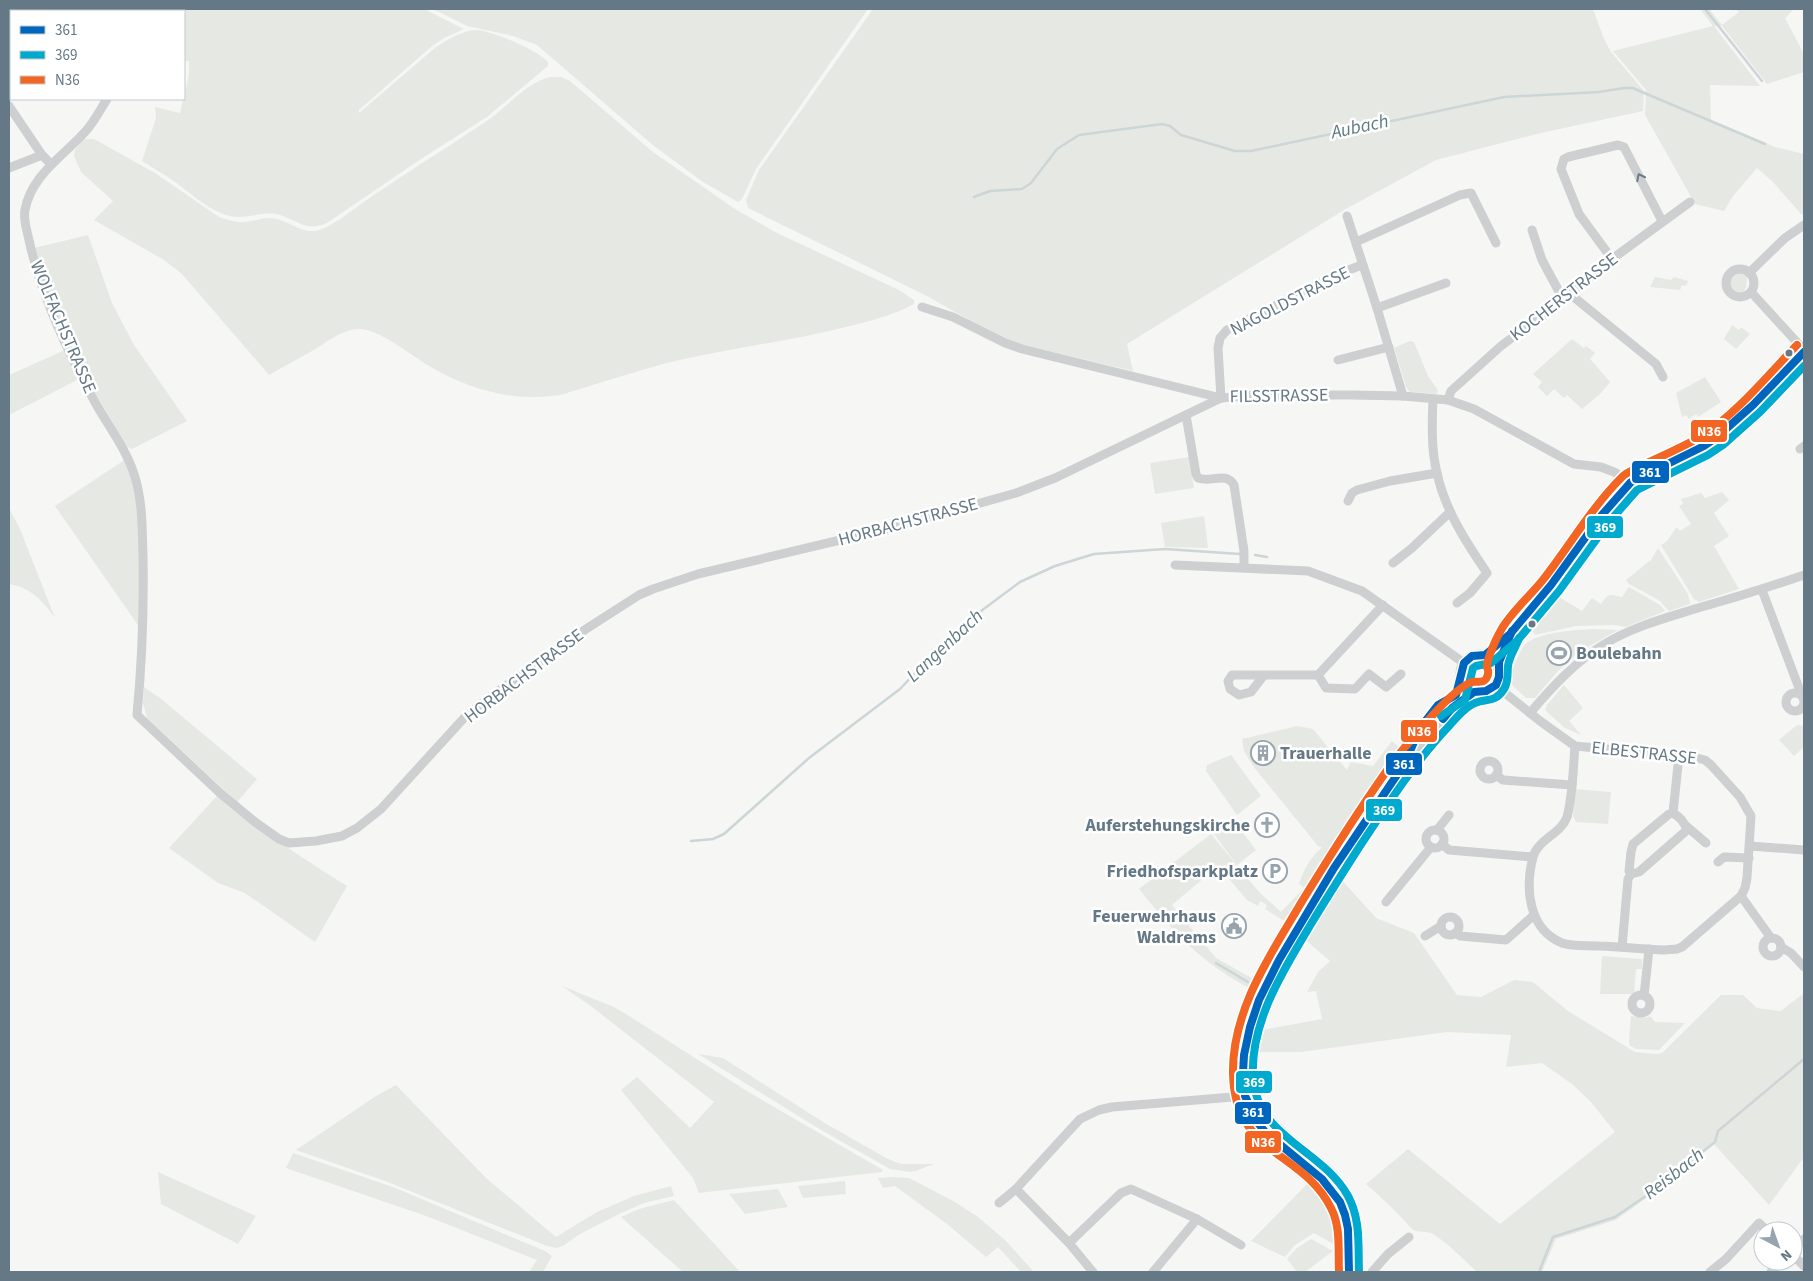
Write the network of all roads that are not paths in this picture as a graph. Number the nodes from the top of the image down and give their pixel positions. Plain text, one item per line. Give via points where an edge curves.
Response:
1 (106, 100) edge
2 (9, 106) edge
3 (42, 155) junction
4 (51, 164) junction
5 (9, 168) edge
6 (1690, 202) dead end
7 (1347, 216) dead end
8 (1662, 221) junction
9 (1804, 225) edge
10 (1532, 230) dead end
11 (1356, 242) junction
12 (1496, 243) dead end
13 (1612, 259) junction
14 (1362, 265) junction
15 (1749, 273) junction
16 (1446, 283) dead end
17 (1751, 292) junction
18 (1566, 296) junction
19 (922, 308) dead end
20 (1377, 308) junction
21 (1389, 347) junction
22 (1804, 351) edge
23 (1338, 360) dead end
24 (1663, 377) dead end
25 (1403, 396) junction
26 (1221, 398) junction
27 (1433, 399) junction
28 (1448, 400) junction
29 (1186, 415) junction
30 (128, 456) joint
31 (1437, 473) junction
32 (1631, 482) junction
33 (1348, 501) dead end
34 (1450, 512) junction
35 (1393, 563) dead end
36 (1175, 565) dead end
37 (1244, 567) junction
38 (1804, 575) edge
39 (1762, 590) junction
40 (1457, 603) dead end
41 (1383, 605) junction
42 (1510, 634) junction
43 (1485, 655) junction
44 (1464, 663) junction
45 (1497, 666) junction
46 (1400, 674) dead end
47 (1264, 675) dead end
48 (1318, 675) junction
49 (1461, 679) junction
50 (1495, 685) junction
51 (1474, 692) junction
52 (1802, 696) dead end
53 (1452, 708) junction
54 (1530, 713) junction
55 (1575, 746) junction
56 (1679, 755) junction
57 (1496, 775) junction
58 (1572, 785) junction
59 (1673, 813) junction
60 (1449, 815) dead end
61 (1685, 825) junction
62 (1437, 830) junction
63 (1706, 843) dead end
64 (1442, 844) junction
65 (1750, 846) junction
66 (1431, 847) junction
67 (1804, 850) edge
68 (1533, 857) junction
69 (1749, 858) junction
70 (1718, 862) dead end
71 (1632, 874) junction
72 (1741, 896) junction
73 (1386, 902) dead end
74 (1534, 915) junction
75 (1441, 926) junction
76 (1455, 933) junction
77 (1425, 936) dead end
78 (1772, 938) junction
79 (1622, 947) junction
80 (1781, 947) junction
81 (1648, 949) junction
82 (1804, 967) edge
83 (1644, 996) dead end
84 (1245, 1096) junction
85 (1016, 1189) junction
86 (999, 1203) dead end
87 (1197, 1219) junction
88 (1753, 1230) edge
89 (1409, 1237) dead end
90 (1069, 1244) junction
91 (1241, 1245) dead end
92 (1093, 1272) edge
93 (1153, 1272) edge
94 (1349, 1272) edge
95 (1372, 1272) edge
96 (1710, 1272) edge

1 - 4 street, WOLFACHSTRASSE via 85,132
2 - 3 street
3 - 4 street
3 - 5 street
4 - 30 street, WOLFACHSTRASSE via 38,181 25,212 33,258 70,352
6 - 8 street, KOCHERSTRASSE
7 - 11 street
8 - 13 street, KOCHERSTRASSE
8 -> 13 street via 1624,147 1618,145 1564,159 1562,169 1578,214
9 - 15 street via 1785,238
10 - 18 street via 1542,260
11 - 12 street via 1471,193
11 - 14 street
13 - 18 street, KOCHERSTRASSE
14 - 20 street
14 - 26 street, NAGOLDSTRASSE via 1228,330 1220,338 1218,348
15 - 17 street via 1754,282
15 - 17 street via 1736,270 1728,275 1725,283 1728,292 1735,297 1744,297
16 - 20 street
17 - 22 street
18 - 24 street via 1656,364
18 - 28 street, KOCHERSTRASSE via 1501,346 1451,391
19 - 26 street, FILSSTRASSE via 953,317 1022,349
20 - 21 street
21 - 23 street
21 - 25 street
22 - 32 street via 1753,405 1704,446
25 - 26 street, FILSSTRASSE via 1257,395
25 - 27 street, FILSSTRASSE
26 - 29 street, HORBACHSTRASSE
27 - 28 street, FILSSTRASSE
27 - 31 street
28 - 32 street, FILSSTRASSE via 1474,409 1574,464 1614,472
29 - 30 street, HORBACHSTRASSE via 1055,478 1016,493 895,528 698,574 653,589 586,629 487,699 464,718 381,808 357,828 336,837 289,843 255,822 137,715 144,624 142,519 138,489
29 - 37 street via 1198,478 1224,477 1234,485
31 - 33 street via 1357,490
31 - 34 street
32 - 42 street
34 - 35 street
34 - 40 street via 1487,573
36 - 37 street
37 - 41 street via 1308,571 1362,591
38 - 39 street
39 - 52 street
39 - 54 street via 1651,622 1606,643 1583,658
41 - 44 street
41 - 48 street
42 - 43 street
42 - 45 street
43 - 44 street via 1472,656
43 - 45 street
44 - 49 street
45 - 50 street via 1499,674
46 - 48 street via 1386,687 1369,674 1355,689 1326,688
47 - 48 street
49 - 51 street via 1464,686
49 - 53 street
50 - 51 street via 1485,692
50 - 54 street, ELBESTRASSE
51 - 53 street
53 - 84 street via 1405,763 1359,829 1266,983 1244,1055
54 - 55 street, ELBESTRASSE
55 - 56 street, ELBESTRASSE
55 - 58 street, ELBESTRASSE
56 - 59 street
56 - 65 street, ELBESTRASSE via 1705,760 1740,797 1751,816
57 - 57 street via 1490,779 1480,778 1481,767 1489,761 1497,765
57 - 58 street via 1503,780
58 - 68 street, ELBESTRASSE via 1566,819 1538,846
59 - 61 street
59 - 71 street via 1633,844
60 - 62 street
61 - 63 street
61 - 71 street via 1687,830 1639,872
62 - 64 street via 1443,836
62 - 66 street via 1426,836
64 - 66 street
64 - 68 street via 1449,850
65 - 67 street
65 - 69 street, ELBESTRASSE
66 - 73 street
68 - 74 street via 1529,891
69 - 70 street via 1724,857
69 - 72 street, ELBESTRASSE
71 - 79 street via 1628,879
72 - 78 street
72 - 81 street via 1682,947
74 - 76 street via 1506,940
74 - 79 street via 1560,942
75 - 76 street via 1445,933
75 - 76 street via 1445,919 1452,917 1459,923
75 - 77 street
78 - 80 street
78 - 80 street via 1764,944 1765,953 1775,956
79 - 81 street
80 - 82 street
81 - 83 street
84 - 85 street via 1112,1107 1090,1113 1080,1119
84 - 94 street via 1250,1110 1266,1133 1328,1185 1338,1199 1347,1225
85 - 86 street
85 - 90 street
87 - 90 street via 1132,1189 1126,1190
87 - 91 street
87 - 93 street
88 - 96 street
89 - 95 street via 1383,1258
90 - 92 street

